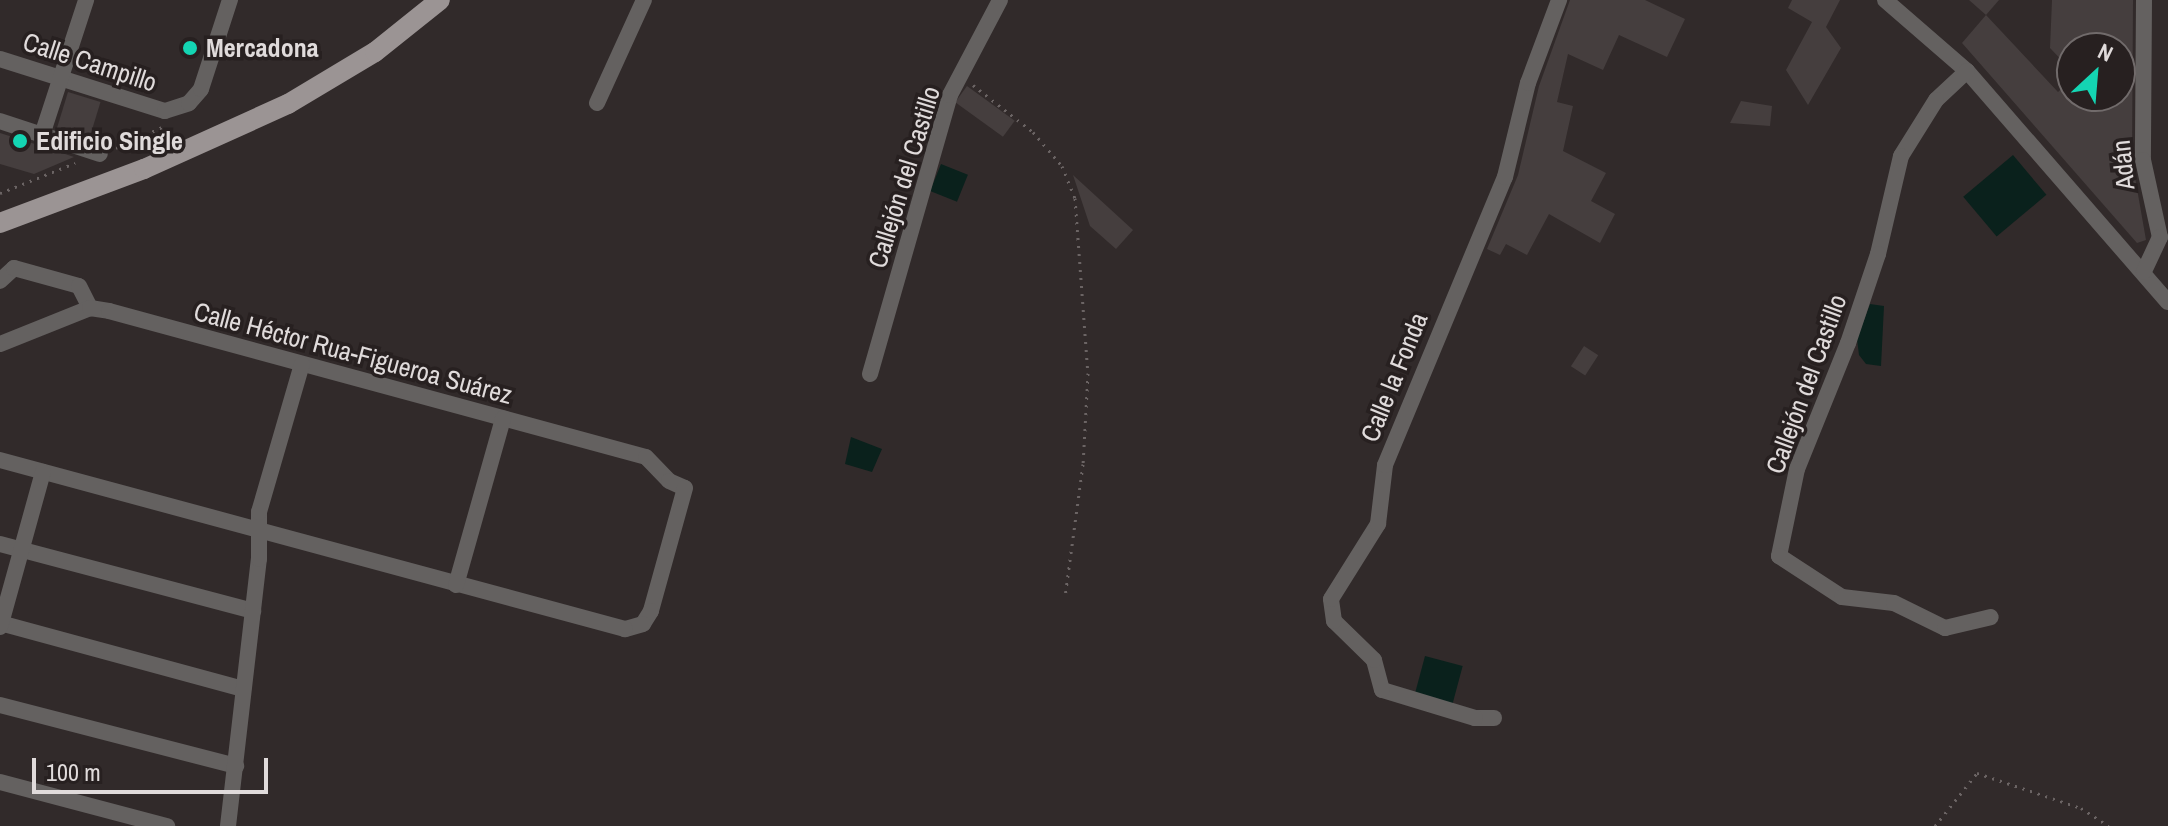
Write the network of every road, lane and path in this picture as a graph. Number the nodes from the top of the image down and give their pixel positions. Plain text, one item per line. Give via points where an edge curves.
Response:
1 (86, 0) edge
2 (230, 0) edge
3 (440, 0) edge
4 (644, 0) edge
5 (1000, 0) edge
6 (1559, 0) edge
7 (1885, 0) edge
8 (2144, 0) edge
9 (0, 59) edge
10 (1967, 71) junction
11 (960, 76) junction
12 (60, 77) junction
13 (597, 103) dead end
14 (0, 121) edge
15 (42, 135) junction
16 (100, 154) dead end
17 (0, 223) edge
18 (2144, 272) junction
19 (0, 281) edge
20 (2168, 302) edge
21 (90, 308) junction
22 (0, 344) edge
23 (302, 364) junction
24 (870, 374) dead end
25 (503, 419) junction
26 (0, 460) edge
27 (43, 472) junction
28 (257, 531) junction
29 (0, 544) edge
30 (21, 550) junction
31 (456, 585) junction
32 (1065, 598) dead end
33 (253, 611) junction
34 (1991, 617) dead end
35 (0, 625) edge
36 (243, 689) junction
37 (0, 705) edge
38 (1494, 718) dead end
39 (236, 766) junction
40 (0, 782) edge
41 (167, 826) edge
42 (228, 826) edge
43 (1935, 826) edge
44 (2109, 826) edge

1 - 12 street
2 - 12 street, Calle Campillo via 201,89 189,103 165,111
3 - 17 main road via 375,52 288,104 144,169
4 - 13 street
5 - 11 street, Callejón del Castillo
6 - 38 street, Calle la Fonda via 1528,83 1505,177 1385,465 1378,524 1331,599 1334,621 1374,660 1382,690 1475,718
7 - 10 street
8 - 18 street, Adán via 2143,160 2160,237
9 - 12 street, Calle Campillo
10 - 18 street
10 - 34 street, Callejón del Castillo via 1936,100 1901,156 1878,254 1797,469 1779,556 1842,597 1894,603 1945,628
11 - 24 street, Callejón del Castillo
11 - 32 path via 1033,132 1062,166 1075,198 1088,373 1083,464
12 - 15 street
14 - 15 street
15 - 16 street
18 - 20 street
19 - 21 street via 14,268 79,286
21 - 22 street
21 - 23 street, Calle Héctor Rua-Figueroa Suárez
23 - 25 street, Calle Héctor Rua-Figueroa Suárez
23 - 28 street
25 - 31 street
25 - 31 street, Calle Héctor Rua-Figueroa Suárez via 646,457 669,481 685,488 651,611 643,624 625,629
26 - 27 street
27 - 28 street
27 - 30 street
28 - 31 street
28 - 33 street
29 - 30 street
30 - 33 street
30 - 35 street
33 - 36 street
35 - 36 street
36 - 39 street
37 - 39 street
39 - 42 street
40 - 41 street
43 - 44 path via 1977,773 2081,808

